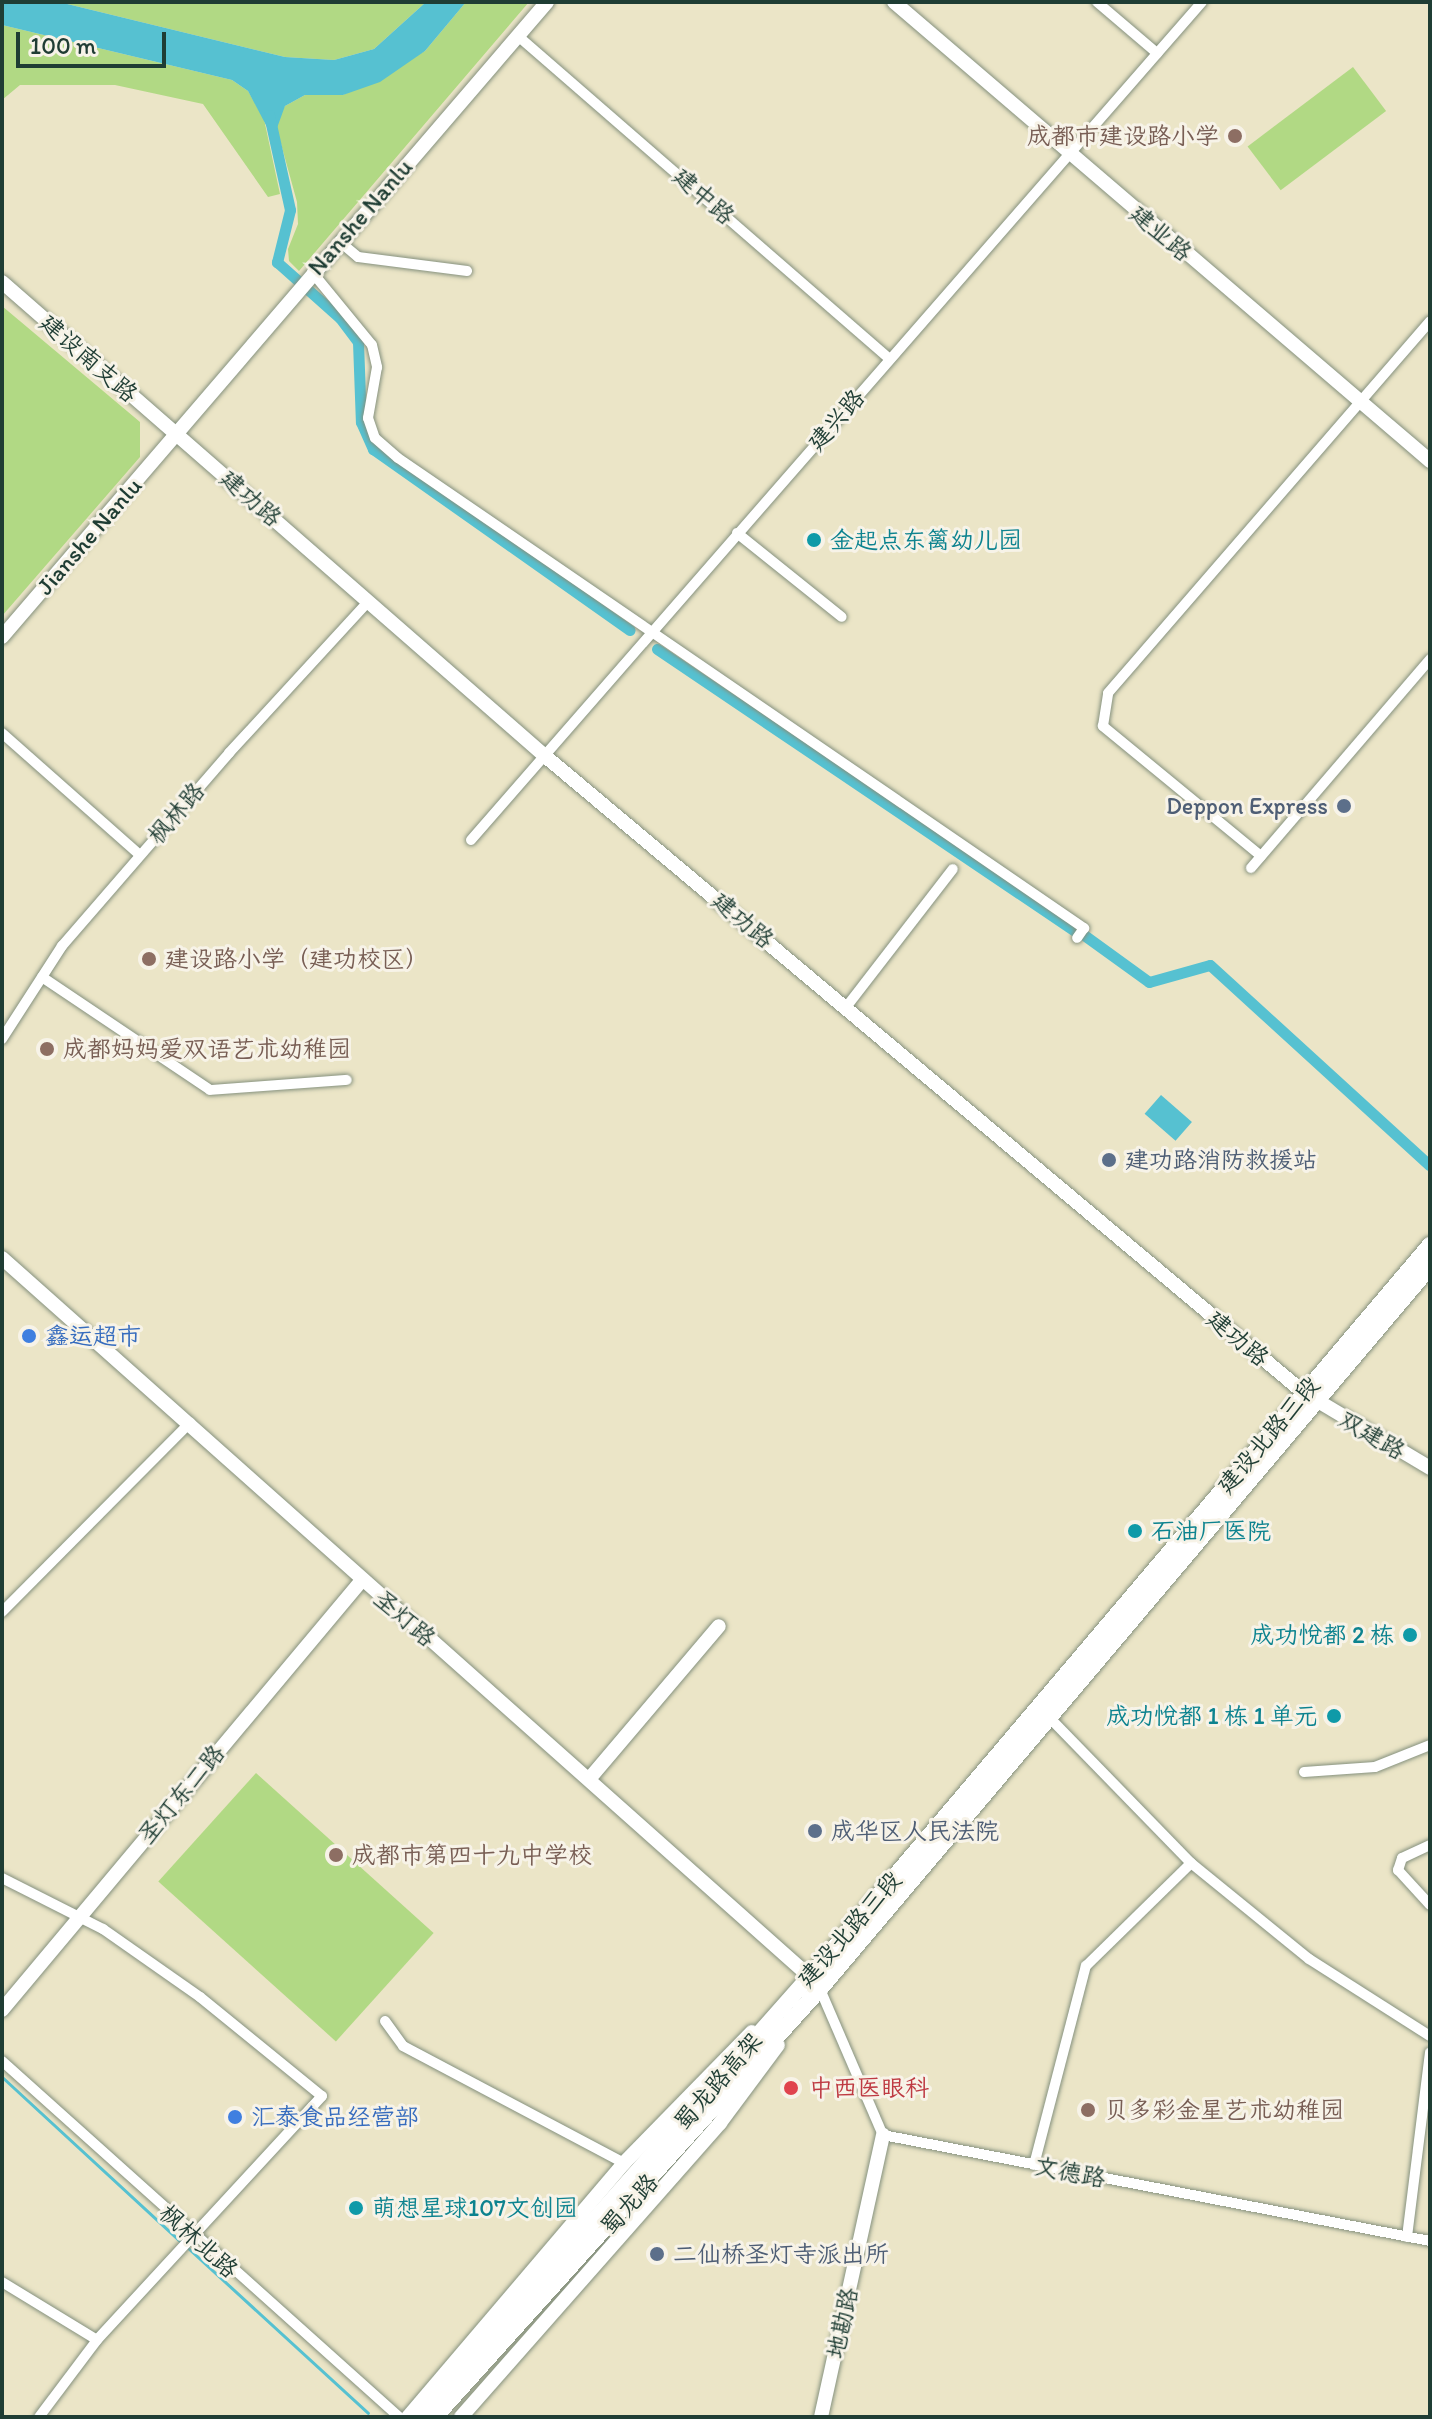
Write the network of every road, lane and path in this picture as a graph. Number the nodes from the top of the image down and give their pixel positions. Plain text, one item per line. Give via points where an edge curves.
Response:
1 (547, 2) edge
2 (894, 2) edge
3 (1097, 2) edge
4 (1202, 2) edge
5 (518, 36) junction
6 (1157, 53) junction
7 (1069, 155) junction
8 (339, 241) junction
9 (467, 271) dead end
10 (311, 273) junction
11 (2, 282) edge
12 (1430, 321) edge
13 (889, 359) junction
14 (1361, 402) junction
15 (176, 434) junction
16 (1430, 461) edge
17 (737, 533) junction
18 (369, 601) junction
19 (842, 617) dead end
20 (652, 629) junction
21 (2, 637) edge
22 (1430, 659) edge
23 (2, 733) edge
24 (545, 756) junction
25 (471, 840) dead end
26 (140, 855) junction
27 (1261, 856) junction
28 (1251, 868) dead end
29 (953, 869) dead end
30 (1077, 938) dead end
31 (42, 977) junction
32 (847, 1006) junction
33 (2, 1039) edge
34 (347, 1080) dead end
35 (1430, 1245) edge
36 (2, 1258) edge
37 (1430, 1267) edge
38 (1308, 1397) junction
39 (190, 1423) junction
40 (1430, 1468) edge
41 (362, 1580) junction
42 (2, 1612) edge
43 (719, 1626) dead end
44 (1045, 1713) junction
45 (1430, 1745) edge
46 (1304, 1772) dead end
47 (590, 1778) junction
48 (1430, 1845) edge
49 (1191, 1863) junction
50 (2, 1878) edge
51 (1430, 1905) edge
52 (78, 1915) junction
53 (816, 1981) junction
54 (2, 2010) edge
55 (385, 2021) dead end
56 (1430, 2036) edge
57 (1430, 2052) edge
58 (2, 2061) edge
59 (883, 2135) junction
60 (624, 2163) junction
61 (1034, 2165) junction
62 (630, 2193) junction
63 (1407, 2237) junction
64 (191, 2240) junction
65 (1430, 2241) edge
66 (2, 2282) edge
67 (97, 2340) junction
68 (39, 2417) edge
69 (399, 2417) edge
70 (408, 2417) edge
71 (420, 2417) edge
72 (435, 2417) edge
73 (461, 2417) edge
74 (821, 2417) edge

1 - 5 street, Nanshe Nanlu
2 - 7 street, 建业路
3 - 6 street
4 - 6 street, 建兴路
5 - 8 street, Nanshe Nanlu
5 - 13 street, 建中路
6 - 7 street, 建兴路
7 - 13 street, 建兴路
7 - 14 street, 建业路
8 - 9 street via 358,257
8 - 10 street, Nanshe Nanlu
10 - 15 street, Nanshe Nanlu
10 - 20 street via 372,345 377,367 368,418 375,438
11 - 15 street, 建设南支路
12 - 14 street
13 - 17 street, 建兴路
14 - 16 street, 建业路
14 - 27 street via 1108,693 1103,726
15 - 18 street, 建功路
15 - 21 street, Jianshe Nanlu
17 - 19 street
17 - 20 street, 建兴路
18 - 24 street, 建功路
18 - 26 street, 枫林路
20 - 24 street, 建兴路
20 - 30 street via 1084,928
22 - 27 street
23 - 26 street
24 - 25 street, 建兴路
24 - 32 street, 建功路
26 - 31 street, 枫林路
27 - 28 street
29 - 32 street
31 - 33 street, 枫林路
31 - 34 street via 210,1090
32 - 38 street, 建功路
35 - 38 main road, 建设北路三段
36 - 39 street, 圣灯路
37 - 38 main road, 建设北路三段
38 - 40 street, 双建路
38 - 44 main road, 建设北路三段
39 - 41 street, 圣灯路
39 - 42 street
41 - 47 street, 圣灯路
41 - 52 street, 圣灯东二路
43 - 47 street
44 - 49 street
44 - 53 main road, 建设北路三段
45 - 46 street via 1375,1767
47 - 53 street, 圣灯路
48 - 51 street via 1402,1858 1398,1870
49 - 56 street via 1309,1959
49 - 61 street via 1086,1966
50 - 52 street
52 - 54 street, 圣灯东二路
52 - 64 street via 200,1997 322,2096
53 - 59 street
53 - 60 street, 建设北路三段
53 - 62 main road, 蜀龙路
53 - 73 street, 建设北路三段 via 720,2123
55 - 60 street via 403,2046
57 - 63 street
58 - 64 street, 枫林北路
59 - 61 street, 文德路
59 - 74 street, 地勘路
60 - 70 street, 建设北路三段
61 - 63 street, 文德路
62 - 71 main road, 蜀龙路
62 - 72 main road, 蜀龙路
63 - 65 street, 文德路
64 - 67 street
64 - 69 street, 枫林北路
66 - 67 street
67 - 68 street

